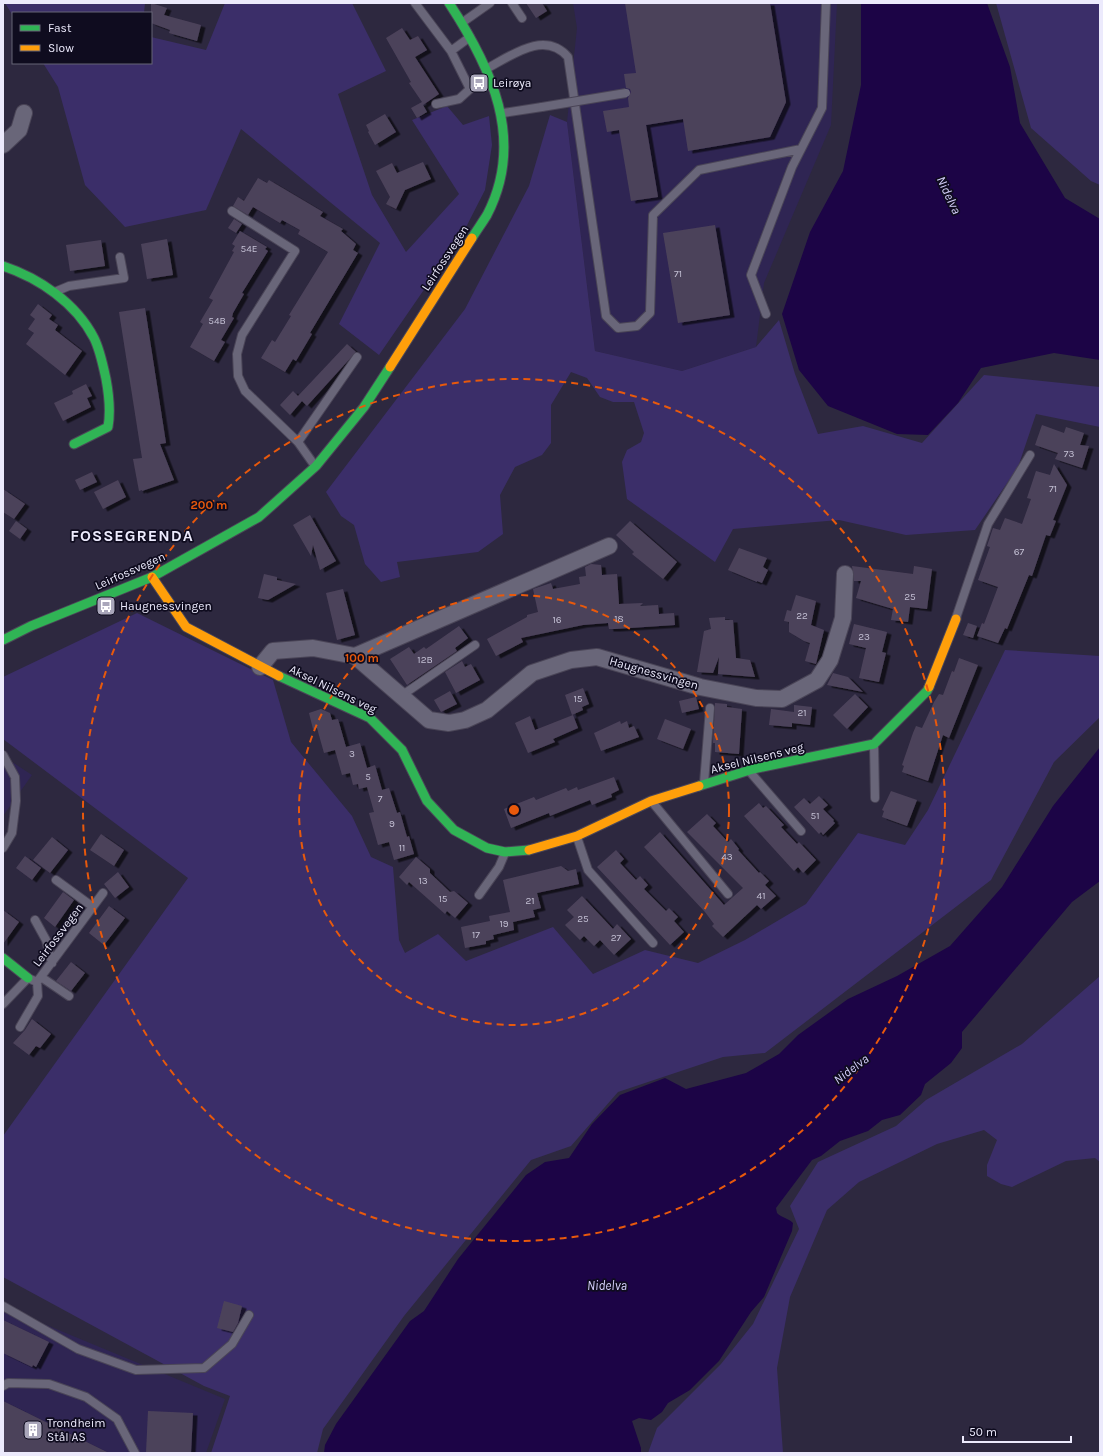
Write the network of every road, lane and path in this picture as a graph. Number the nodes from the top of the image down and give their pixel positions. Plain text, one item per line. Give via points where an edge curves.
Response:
1 (415, 3) edge
2 (449, 3) edge
3 (490, 3) edge
4 (512, 3) edge
5 (826, 3) edge
6 (522, 18) dead end
7 (462, 23) junction
8 (470, 37) junction
9 (451, 51) junction
10 (487, 68) junction
11 (626, 93) dead end
12 (436, 104) dead end
13 (24, 113) dead end
14 (503, 113) junction
15 (3, 145) edge
16 (801, 149) junction
17 (232, 211) dead end
18 (120, 257) dead end
19 (3, 266) edge
20 (54, 293) junction
21 (766, 314) dead end
22 (357, 357) dead end
23 (298, 442) junction
24 (74, 444) dead end
25 (1030, 455) dead end
26 (316, 466) junction
27 (609, 546) dead end
28 (845, 574) dead end
29 (152, 577) junction
30 (956, 619) joint
31 (3, 640) edge
32 (476, 645) dead end
33 (355, 656) junction
34 (260, 667) junction
35 (401, 696) junction
36 (710, 708) dead end
37 (874, 744) junction
38 (3, 755) edge
39 (748, 770) junction
40 (704, 784) junction
41 (875, 798) dead end
42 (651, 800) junction
43 (801, 830) dead end
44 (577, 836) junction
45 (3, 848) edge
46 (505, 852) junction
47 (56, 880) dead end
48 (103, 893) dead end
49 (728, 894) dead end
50 (479, 895) dead end
51 (93, 907) junction
52 (34, 920) dead end
53 (653, 943) dead end
54 (3, 958) edge
55 (52, 963) junction
56 (28, 978) junction
57 (39, 980) junction
58 (70, 996) dead end
59 (3, 1004) edge
60 (20, 1027) dead end
61 (3, 1306) edge
62 (249, 1315) dead end
63 (5, 1382) edge
64 (135, 1453) edge

1 - 9 lane
2 - 7 street, Leirfossvegen
3 - 7 lane
4 - 6 lane
5 - 16 lane via 822,108
7 - 8 street, Leirfossvegen
8 - 9 lane
8 - 10 street, Leirfossvegen
9 - 12 lane via 470,89 459,99
10 - 14 street, Leirfossvegen
10 - 16 lane via 519,50 536,45 552,46 563,51 568,57 606,316 618,328 637,326 650,313 653,215 699,170
11 - 14 lane, bridge
13 - 15 street via 19,130
14 - 26 street, Leirfossvegen via 504,147 498,185 487,214 364,407
16 - 21 lane via 751,275
17 - 23 lane via 294,251 242,335 238,354 238,376 245,391
18 - 20 lane via 124,278 69,286
19 - 20 street via 27,275
20 - 24 street via 77,314 94,338 101,357 110,409 108,427
22 - 23 lane
23 - 26 lane
25 - 30 lane via 988,524
26 - 29 street, Leirfossvegen via 259,517
27 - 33 street
28 - 35 street, Haugnessvingen via 843,618 830,660 817,680 782,699 756,698 700,687 597,657 571,660 532,673 487,710 465,720 449,723 429,720
29 - 31 street, Leirfossvegen
29 - 34 street, Aksel Nilsens veg via 186,627
30 - 37 street via 927,691
32 - 35 lane
33 - 34 street via 313,648 273,651
33 - 35 street, Haugnessvingen
34 - 46 street, Aksel Nilsens veg via 370,718 402,750 427,802 454,830 487,848
36 - 40 lane
37 - 39 street, Aksel Nilsens veg
37 - 41 lane
38 - 45 lane via 15,777 16,801 12,833
39 - 40 street, Aksel Nilsens veg
39 - 43 lane
40 - 42 street, Aksel Nilsens veg
42 - 44 street, Aksel Nilsens veg
42 - 49 lane
44 - 46 street, Aksel Nilsens veg via 527,851
44 - 53 lane via 588,870
46 - 50 lane via 499,867
47 - 51 lane
48 - 51 lane, Leirfossvegen
51 - 55 lane, Leirfossvegen
52 - 55 lane via 46,940
54 - 56 street, Leirfossvegen
55 - 57 lane, Leirfossvegen
56 - 57 lane, Leirfossvegen
56 - 59 lane, Leirfossvegen
57 - 58 lane
57 - 60 lane via 38,996
61 - 62 lane via 78,1350 136,1370 204,1368 232,1344
63 - 64 lane via 49,1384 86,1397 117,1418

